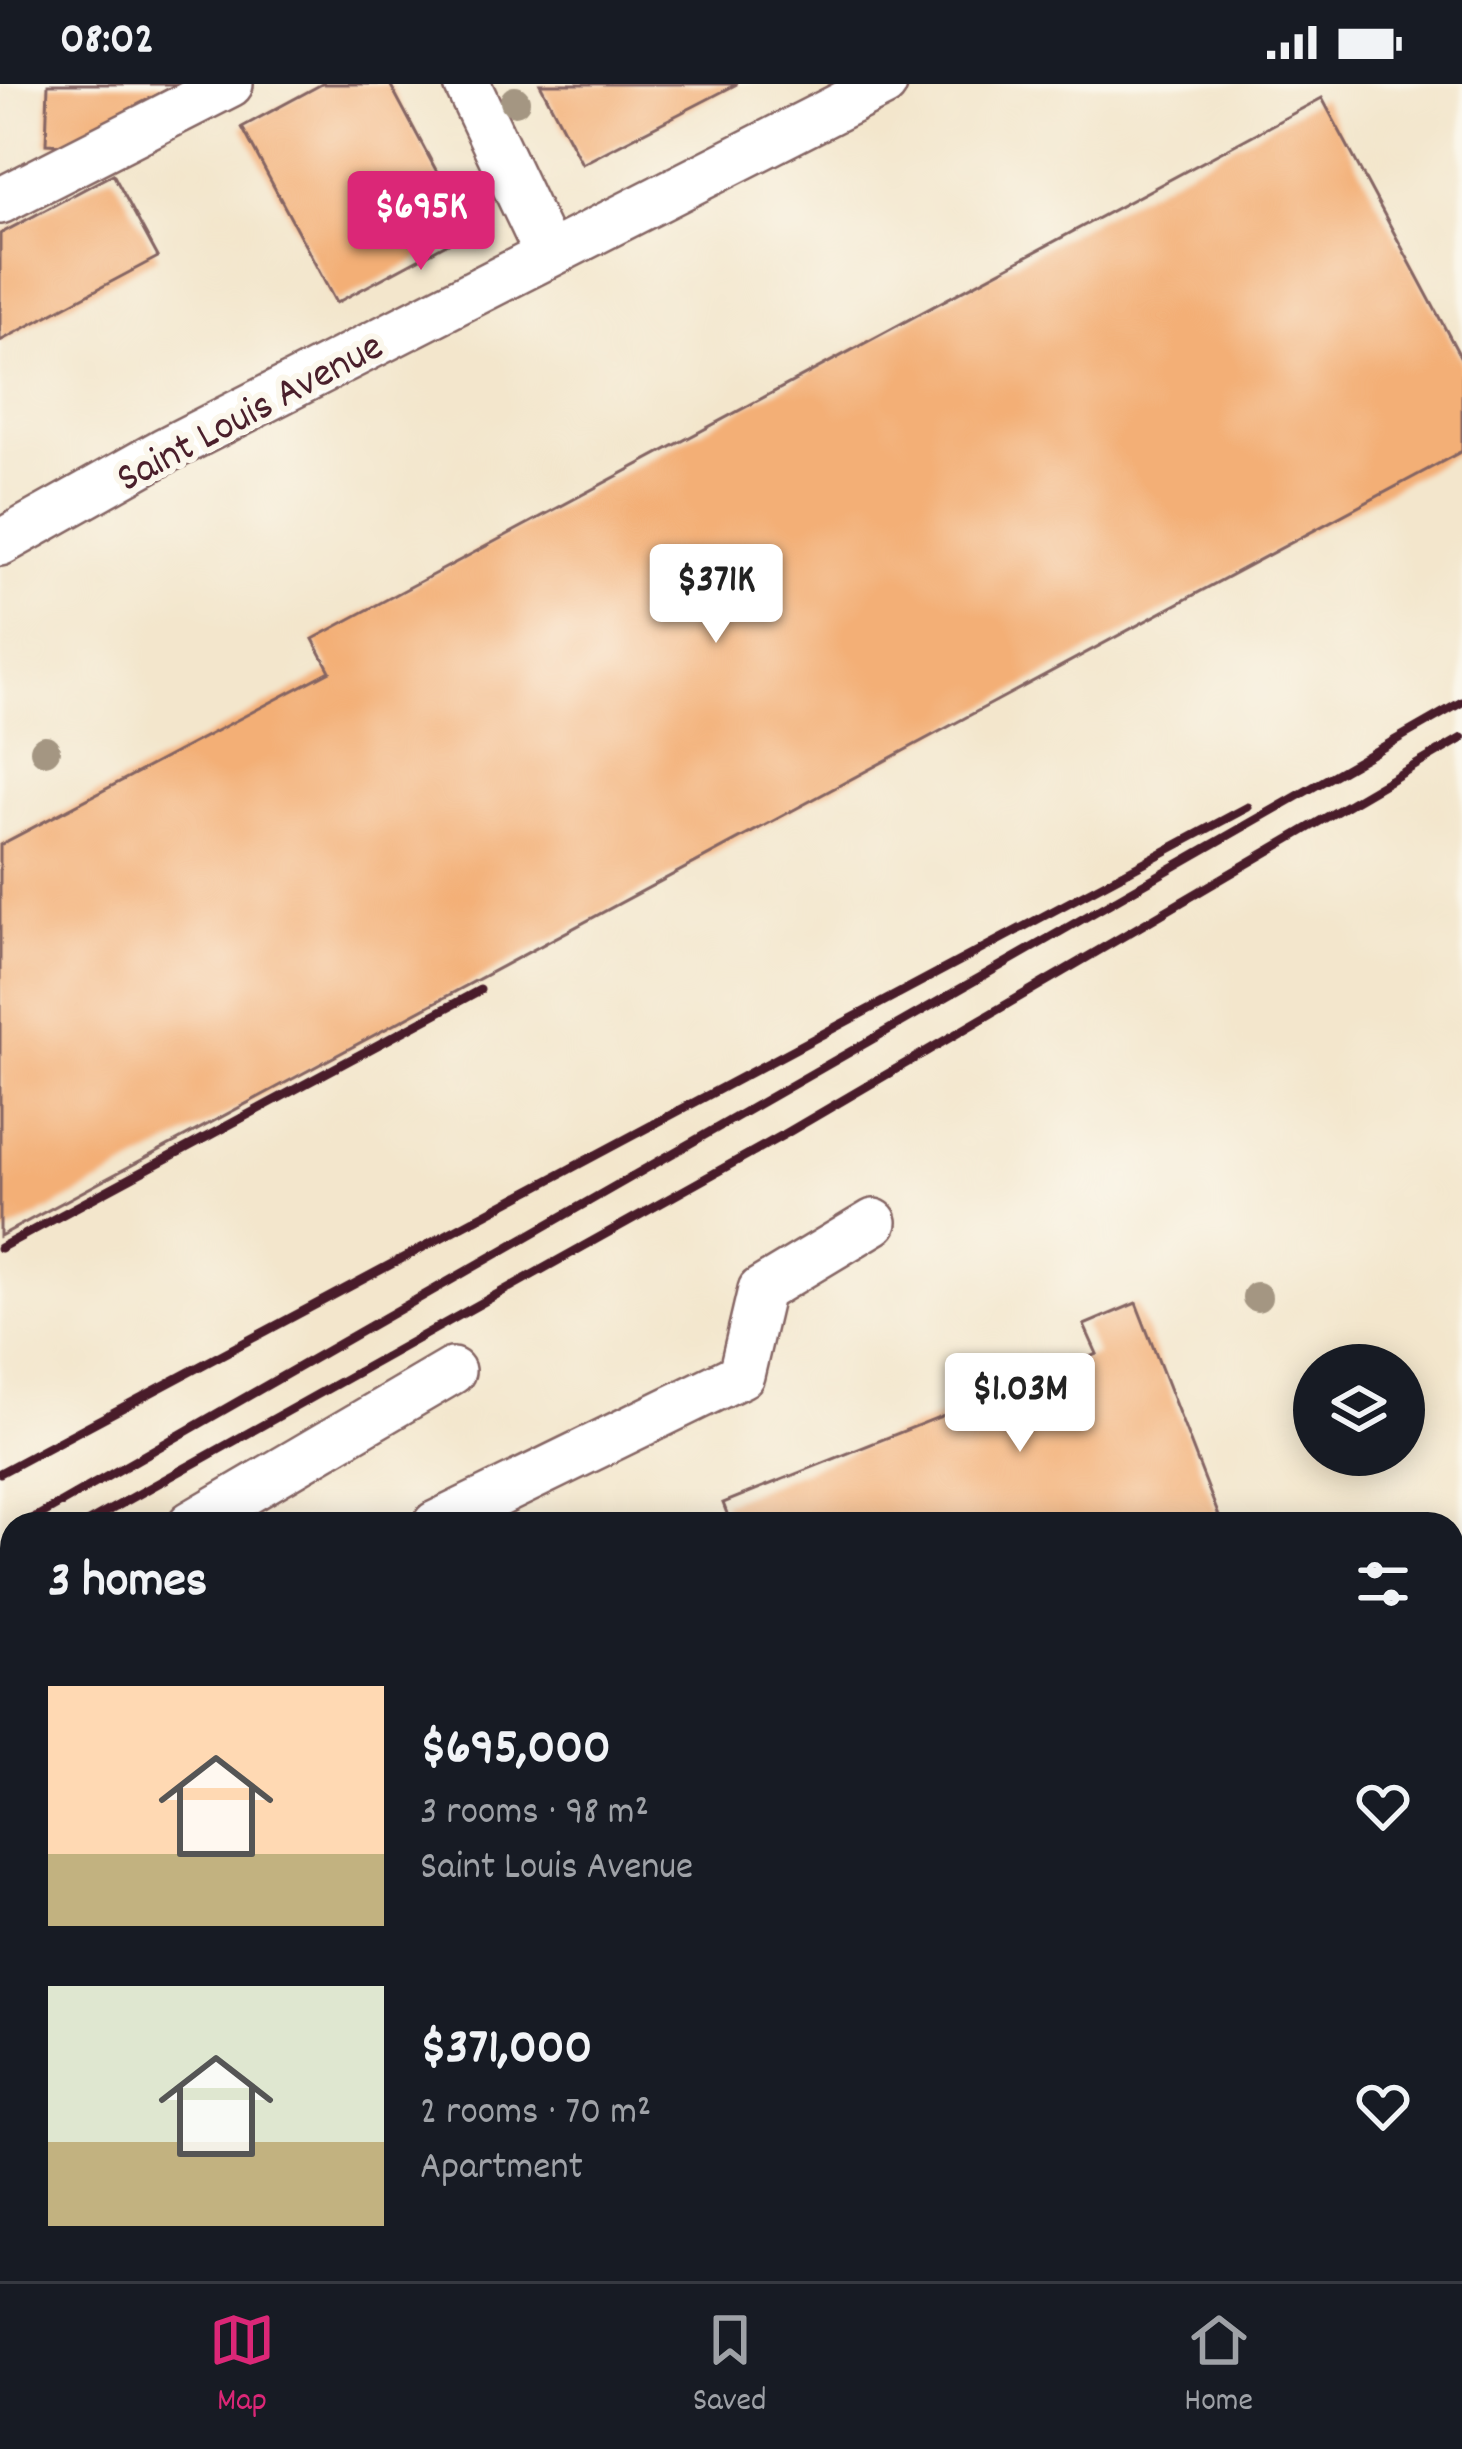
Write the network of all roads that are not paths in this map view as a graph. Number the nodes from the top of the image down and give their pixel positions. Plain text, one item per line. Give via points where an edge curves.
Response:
1 (230, 84) edge
2 (467, 84) edge
3 (884, 84) edge
4 (0, 201) edge
5 (547, 253) junction
6 (0, 543) edge
7 (874, 1222) dead end
8 (452, 1371) dead end
9 (211, 1512) edge
10 (461, 1512) edge

1 - 4 street
2 - 5 street
3 - 5 street, Saint Louis Avenue
5 - 6 street, Saint Louis Avenue
7 - 10 street via 761,1290 741,1376
8 - 9 street

